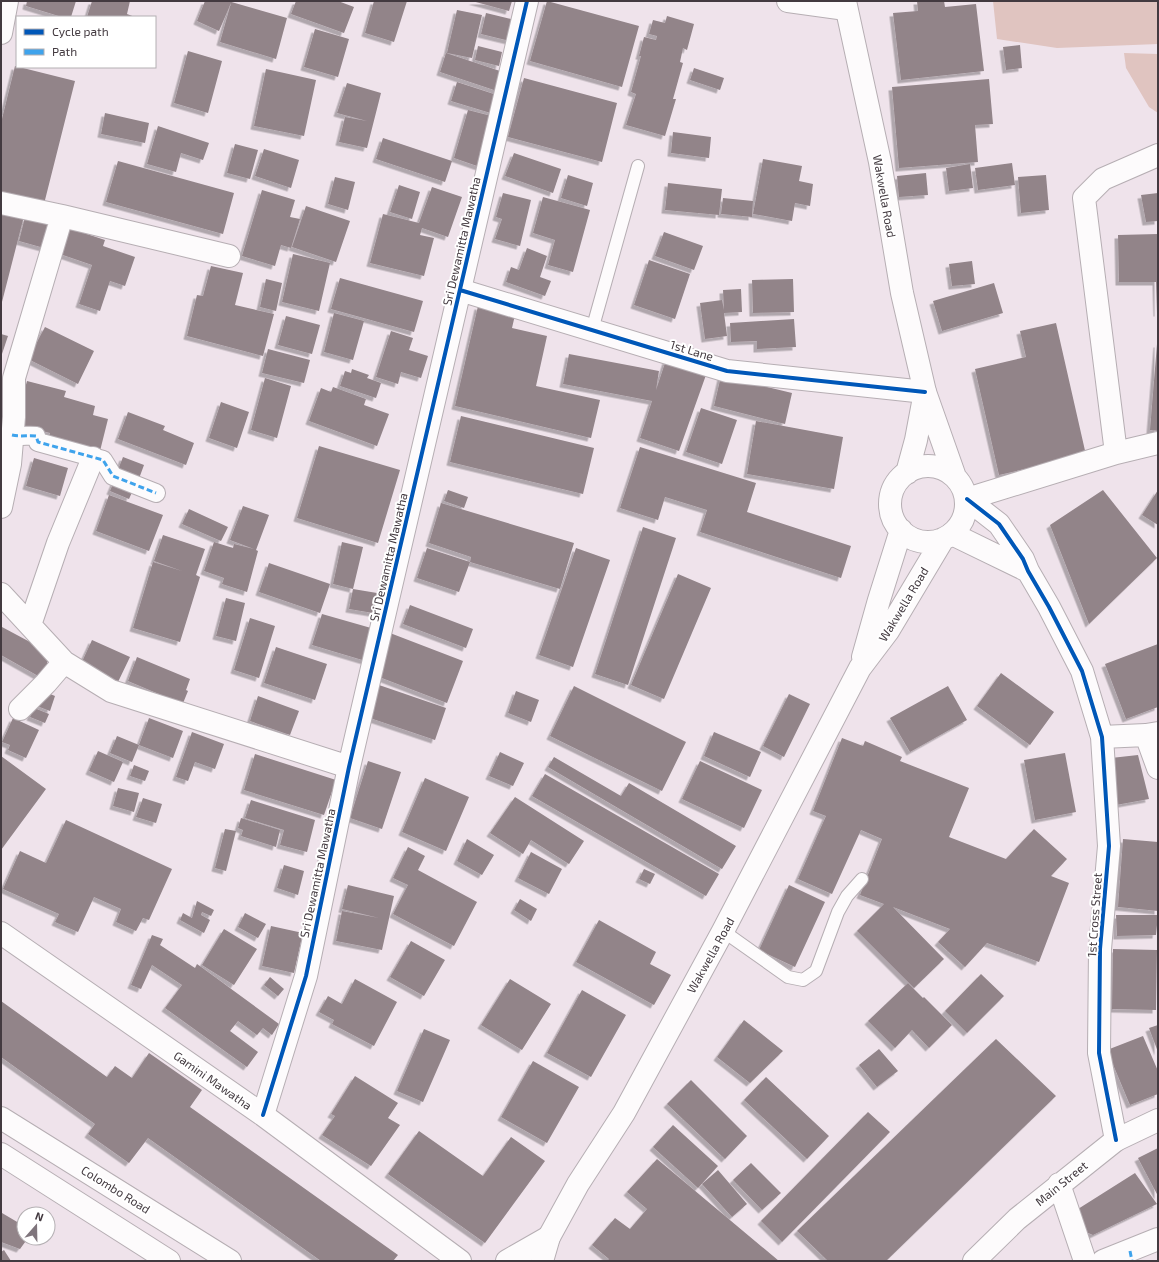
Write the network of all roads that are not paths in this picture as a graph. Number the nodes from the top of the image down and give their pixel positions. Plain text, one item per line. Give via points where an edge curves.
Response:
1 (7, 1) edge
2 (527, 1) edge
3 (788, 1) edge
4 (846, 5) edge
5 (1, 33) edge
6 (1158, 155) edge
7 (638, 166) dead end
8 (1, 203) edge
9 (62, 216) junction
10 (229, 256) dead end
11 (460, 290) junction
12 (592, 330) junction
13 (8, 376) edge
14 (925, 392) junction
15 (12, 435) junction
16 (1158, 443) edge
17 (1116, 454) junction
18 (93, 458) junction
19 (907, 472) junction
20 (955, 477) junction
21 (156, 493) dead end
22 (966, 499) junction
23 (1, 508) edge
24 (901, 530) junction
25 (948, 537) junction
26 (1028, 570) junction
27 (1, 594) edge
28 (30, 625) junction
29 (64, 662) junction
30 (860, 668) junction
31 (20, 709) dead end
32 (1152, 734) edge
33 (1102, 738) junction
34 (349, 768) junction
35 (1158, 768) edge
36 (862, 879) dead end
37 (723, 931) junction
38 (1, 933) edge
39 (263, 1115) junction
40 (1, 1118) edge
41 (1158, 1120) edge
42 (1116, 1140) junction
43 (1, 1154) edge
44 (1060, 1184) junction
45 (550, 1237) junction
46 (1158, 1239) edge
47 (169, 1261) edge
48 (230, 1261) edge
49 (460, 1261) edge
50 (507, 1261) edge
51 (527, 1261) edge
52 (542, 1261) edge
53 (974, 1261) edge
54 (1085, 1261) edge
55 (1103, 1261) edge

1 - 5 main road
2 - 11 main road, Sri Dewamitta Mawatha
3 - 4 main road
4 - 14 main road, Wakwella Road via 880,162 902,293
6 - 17 main road via 1103,179 1084,198
7 - 12 lane
8 - 9 main road
9 - 10 main road
9 - 13 main road
11 - 12 main road, 1st Lane
11 - 34 main road, Sri Dewamitta Mawatha
12 - 14 main road, 1st Lane via 727,371
13 - 15 main road
14 - 19 main road, Wakwella Road
14 - 20 main road, Wakwella Road
15 - 18 street via 36,436 38,442
15 - 23 main road via 10,464
16 - 17 main road
17 - 22 main road
18 - 21 street via 103,460 113,476
18 - 28 main road via 58,543
19 - 20 main road via 919,467 932,466 944,469
19 - 24 main road via 897,481 890,507 894,520
20 - 22 main road via 963,487
22 - 25 main road via 964,520
22 - 26 main road, 1st Cross Street via 999,524 1016,547
24 - 25 main road via 921,541 932,542
24 - 30 main road, Wakwella Road
25 - 26 main road
25 - 30 main road, Wakwella Road via 888,631
26 - 33 main road, 1st Cross Street via 1082,671
27 - 28 main road
28 - 29 main road
29 - 31 main road
29 - 34 main road via 111,690
30 - 37 main road, Wakwella Road
32 - 33 main road
32 - 35 main road
33 - 42 main road, 1st Cross Street via 1109,846 1100,949 1099,1053
34 - 39 main road, Sri Dewamitta Mawatha via 306,976
36 - 37 lane via 838,912 816,971 803,980 788,977
37 - 45 main road, Wakwella Road via 624,1113 578,1184
38 - 39 main road, Gamini Mawatha
39 - 49 main road, Gamini Mawatha
40 - 48 main road, Colombo Road
41 - 42 main road, Main Street
42 - 44 main road, Main Street
43 - 47 main road
44 - 53 main road, Main Street via 1017,1219
44 - 54 main road
45 - 50 main road
45 - 51 main road, Wakwella Road
45 - 52 main road, Wakwella Road
46 - 55 main road

